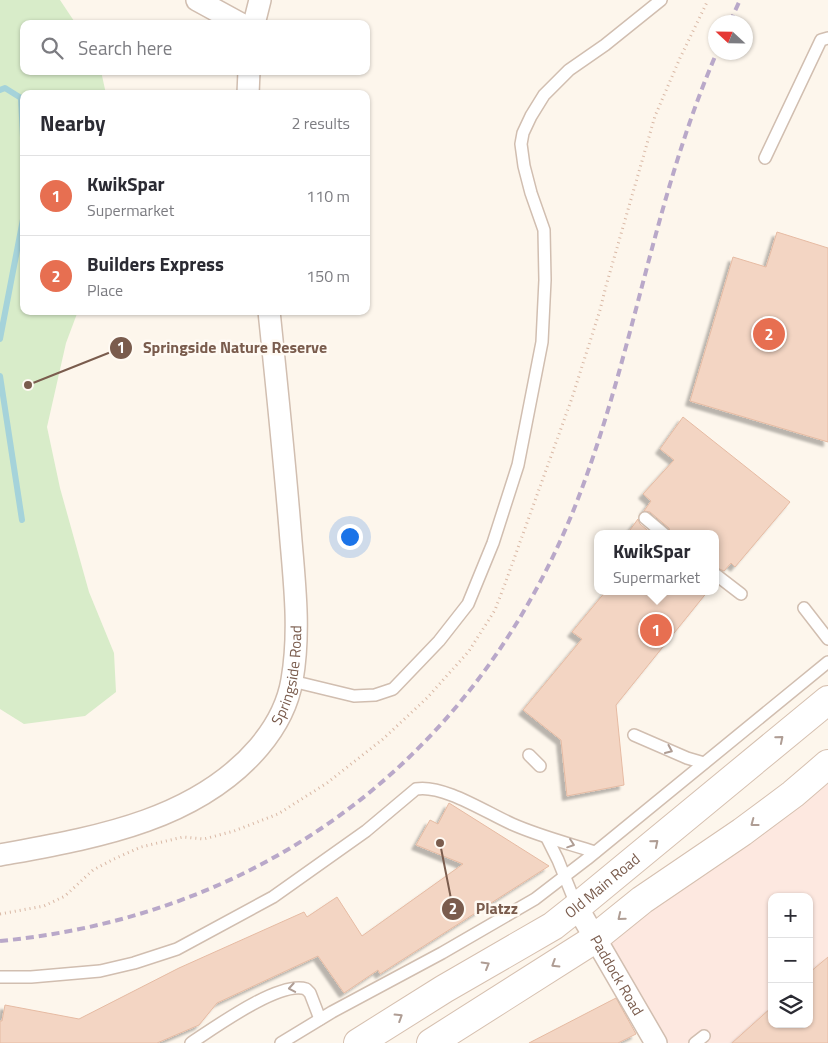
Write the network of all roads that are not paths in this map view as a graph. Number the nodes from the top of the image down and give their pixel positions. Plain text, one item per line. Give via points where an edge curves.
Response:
1 (197, 0) edge
2 (260, 0) edge
3 (661, 0) edge
4 (234, 20) edge
5 (255, 20) edge
6 (828, 38) edge
7 (249, 75) edge
8 (248, 90) edge
9 (766, 158) dead end
10 (268, 315) edge
11 (645, 518) dead end
12 (659, 530) edge
13 (719, 577) edge
14 (741, 594) dead end
15 (804, 608) dead end
16 (828, 639) edge
17 (828, 662) edge
18 (292, 681) junction
19 (828, 700) edge
20 (634, 735) dead end
21 (530, 755) dead end
22 (704, 763) junction
23 (828, 764) edge
24 (540, 766) dead end
25 (547, 838) junction
26 (595, 852) junction
27 (0, 855) edge
28 (564, 876) junction
29 (577, 907) junction
30 (596, 938) junction
31 (0, 977) edge
32 (320, 1019) junction
33 (191, 1043) edge
34 (281, 1043) edge
35 (358, 1043) edge
36 (431, 1043) edge
37 (656, 1043) edge

1 - 4 street
2 - 5 street
3 - 18 lane via 569,70 544,94 523,133 524,166 544,230 542,342 518,465 493,543 468,604 439,641 392,689 375,695 354,696
6 - 9 lane via 821,40
7 - 8 street
10 - 18 street, Springside Road via 295,585 296,635
11 - 12 lane
13 - 14 lane
15 - 16 lane
17 - 22 lane
18 - 27 street, Springside Road via 276,723 264,741 238,770 191,802 139,824 104,834
29 -> 19 main road, Old Main Road
20 -> 22 lane
21 - 24 lane
22 - 26 lane
23 -> 30 main road via 793,794 642,900
25 -> 26 lane
25 - 28 lane
25 - 31 lane via 447,794 416,788 366,831 273,898 176,949 100,971 31,978
26 - 28 lane
28 - 29 lane
28 - 32 lane via 535,899
29 - 30 street, Paddock Road
35 -> 29 main road, Old Main Road via 553,926
30 -> 36 main road
30 - 37 street, Paddock Road
32 -> 33 lane via 310,993 294,987 248,1006
32 - 34 lane

